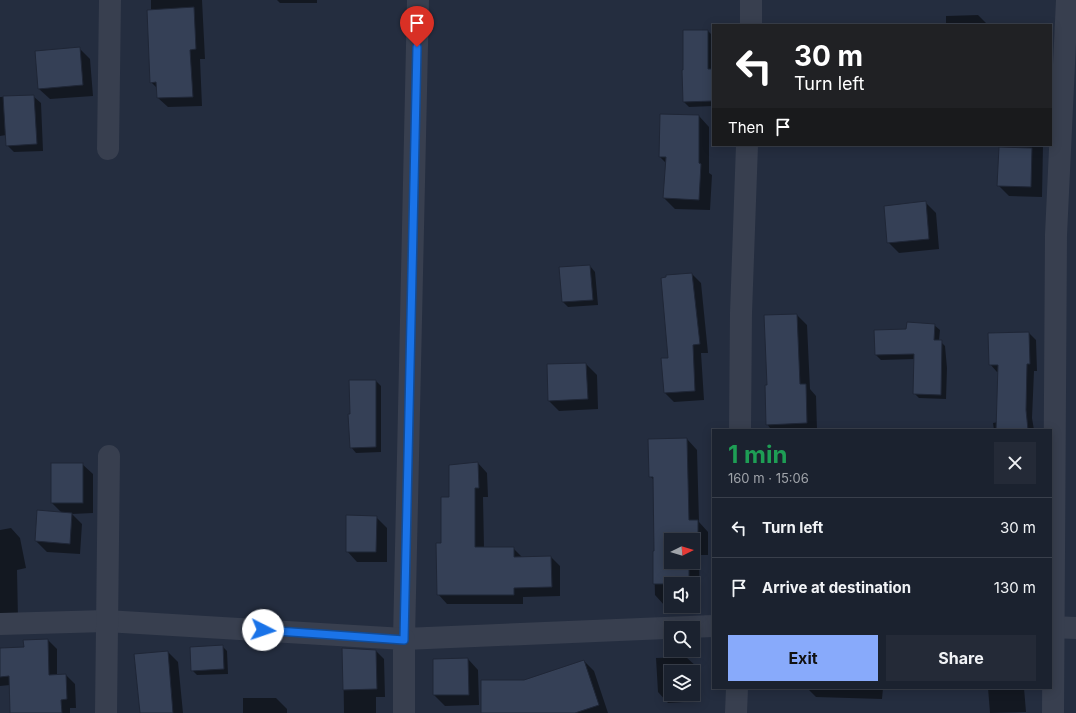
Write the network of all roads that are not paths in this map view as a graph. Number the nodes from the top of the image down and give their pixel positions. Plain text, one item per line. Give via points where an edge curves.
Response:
1 (110, 0) edge
2 (418, 0) edge
3 (751, 0) edge
4 (1067, 0) edge
5 (751, 24) edge
6 (746, 146) edge
7 (108, 149) dead end
8 (740, 429) edge
9 (109, 456) dead end
10 (106, 620) junction
11 (0, 624) edge
12 (712, 626) edge
13 (1052, 627) edge
14 (1076, 628) edge
15 (404, 640) junction
16 (737, 689) edge
17 (106, 713) edge
18 (404, 713) edge
19 (736, 713) edge
20 (1053, 713) edge

1 - 7 street
2 - 15 street
3 - 5 street
4 - 13 street via 1056,234
6 - 8 street
9 - 10 street
10 - 11 street
10 - 15 street
10 - 17 street
12 - 15 street
13 - 14 street
13 - 20 street
15 - 18 street
16 - 19 street

